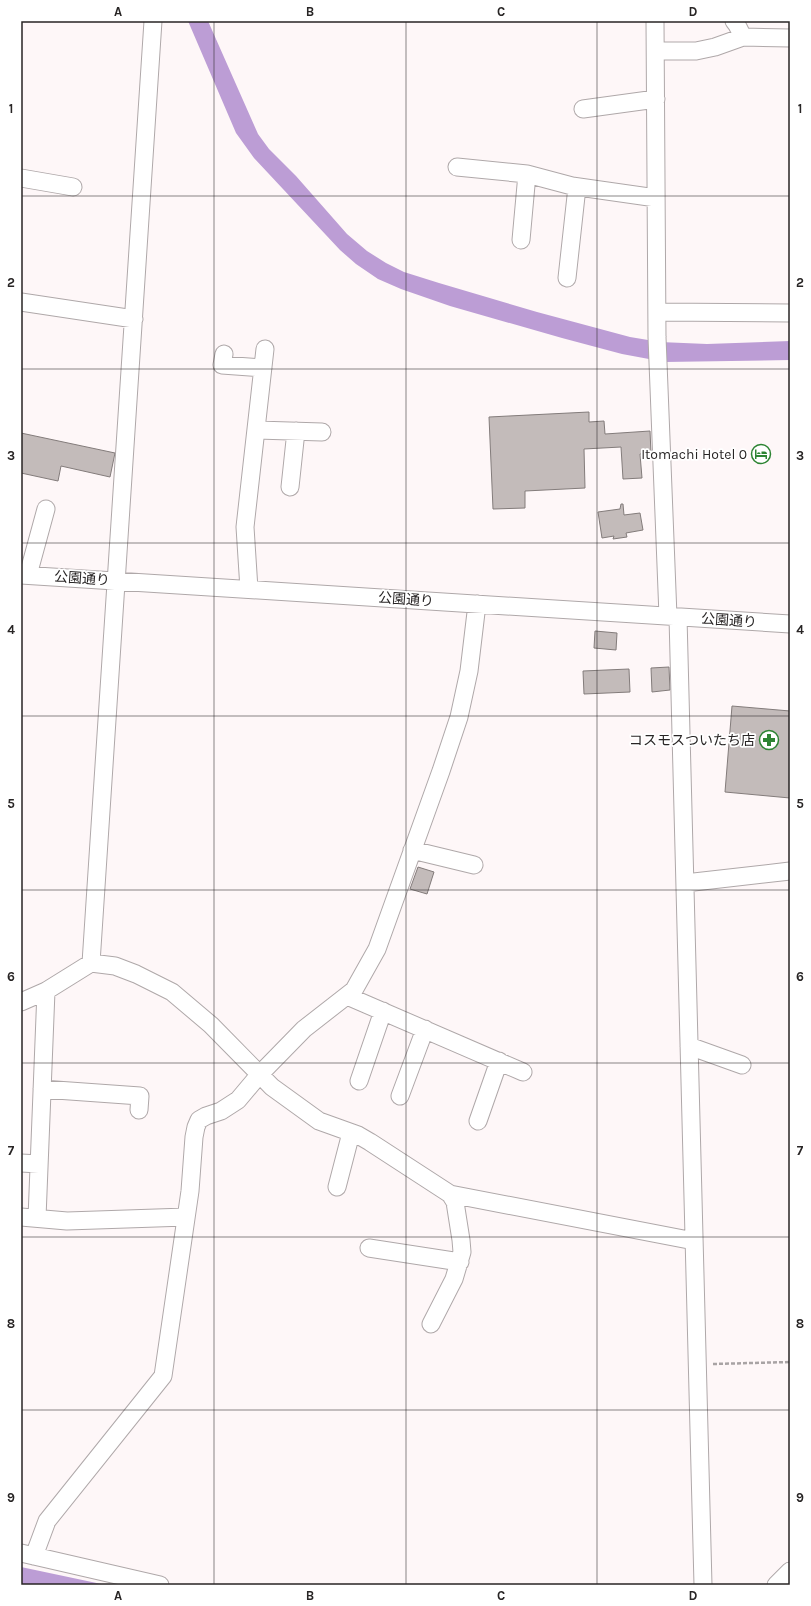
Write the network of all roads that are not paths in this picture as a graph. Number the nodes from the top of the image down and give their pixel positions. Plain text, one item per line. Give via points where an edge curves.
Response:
1 (153, 21) edge
2 (655, 21) edge
3 (734, 21) edge
4 (743, 36) junction
5 (790, 38) edge
6 (656, 51) junction
7 (656, 99) junction
8 (583, 109) dead end
9 (456, 167) dead end
10 (528, 174) junction
11 (21, 178) edge
12 (73, 187) dead end
13 (577, 187) junction
14 (656, 198) junction
15 (521, 240) dead end
16 (567, 278) dead end
17 (21, 302) edge
18 (657, 312) junction
19 (790, 313) edge
20 (134, 319) junction
21 (265, 349) dead end
22 (224, 354) dead end
23 (263, 368) junction
24 (257, 430) junction
25 (296, 431) junction
26 (322, 432) dead end
27 (290, 487) dead end
28 (46, 509) dead end
29 (25, 575) edge
30 (117, 581) junction
31 (249, 589) junction
32 (477, 604) junction
33 (673, 616) junction
34 (790, 624) edge
35 (412, 850) junction
36 (474, 866) dead end
37 (790, 871) edge
38 (685, 883) junction
39 (91, 963) junction
40 (46, 991) junction
41 (347, 996) junction
42 (21, 1002) edge
43 (383, 1011) junction
44 (425, 1029) junction
45 (689, 1046) junction
46 (499, 1061) junction
47 (742, 1065) dead end
48 (523, 1072) dead end
49 (259, 1075) junction
50 (359, 1081) dead end
51 (42, 1089) junction
52 (400, 1096) dead end
53 (139, 1110) dead end
54 (478, 1121) dead end
55 (351, 1133) junction
56 (21, 1162) edge
57 (39, 1164) junction
58 (337, 1187) dead end
59 (450, 1194) junction
60 (186, 1217) junction
61 (29, 1218) edge
62 (694, 1241) junction
63 (369, 1248) dead end
64 (460, 1262) junction
65 (431, 1324) dead end
66 (28, 1555) edge
67 (790, 1571) edge
68 (160, 1585) edge
69 (703, 1585) edge
70 (776, 1585) edge

1 - 20 street
2 - 6 street
3 - 4 street
4 - 5 street
4 - 6 street via 696,51
6 - 7 street
7 - 8 street
7 - 14 street
9 - 10 street
10 - 13 street
10 - 15 street
11 - 12 street
13 - 14 street
13 - 16 street
14 - 18 street
17 - 20 street
18 - 19 street
18 - 33 street
20 - 30 street
21 - 23 street
22 - 23 street via 222,365
23 - 24 street
24 - 25 street
24 - 31 street via 245,528
25 - 26 street
25 - 27 street
28 - 29 street
29 - 30 street, 公園通り
30 - 31 street, 公園通り
30 - 39 street
31 - 32 street, 公園通り
32 - 33 street, 公園通り
32 - 35 street via 469,671 459,717
33 - 34 street, 公園通り
33 - 38 street
35 - 36 street
35 - 41 street via 377,949 354,990
37 - 38 street
38 - 45 street
39 - 40 street
39 - 49 street via 115,966 172,992 211,1025
40 - 42 street
40 - 51 street
41 - 43 street
41 - 49 street via 304,1029
43 - 44 street
43 - 50 street
44 - 46 street
44 - 52 street
45 - 47 street
45 - 62 street
46 - 48 street
46 - 54 street
49 - 55 street via 319,1121
49 - 60 street via 238,1100 199,1120 194,1137
51 - 53 street via 140,1096
51 - 57 street
55 - 58 street
55 - 59 street via 388,1152
56 - 57 street
57 - 61 street
59 - 62 street
59 - 64 street via 455,1202 461,1240
60 - 61 street via 67,1220
60 - 66 street via 163,1376 47,1521
62 - 69 street
63 - 64 street
64 - 65 street
66 - 68 street
67 - 70 street

